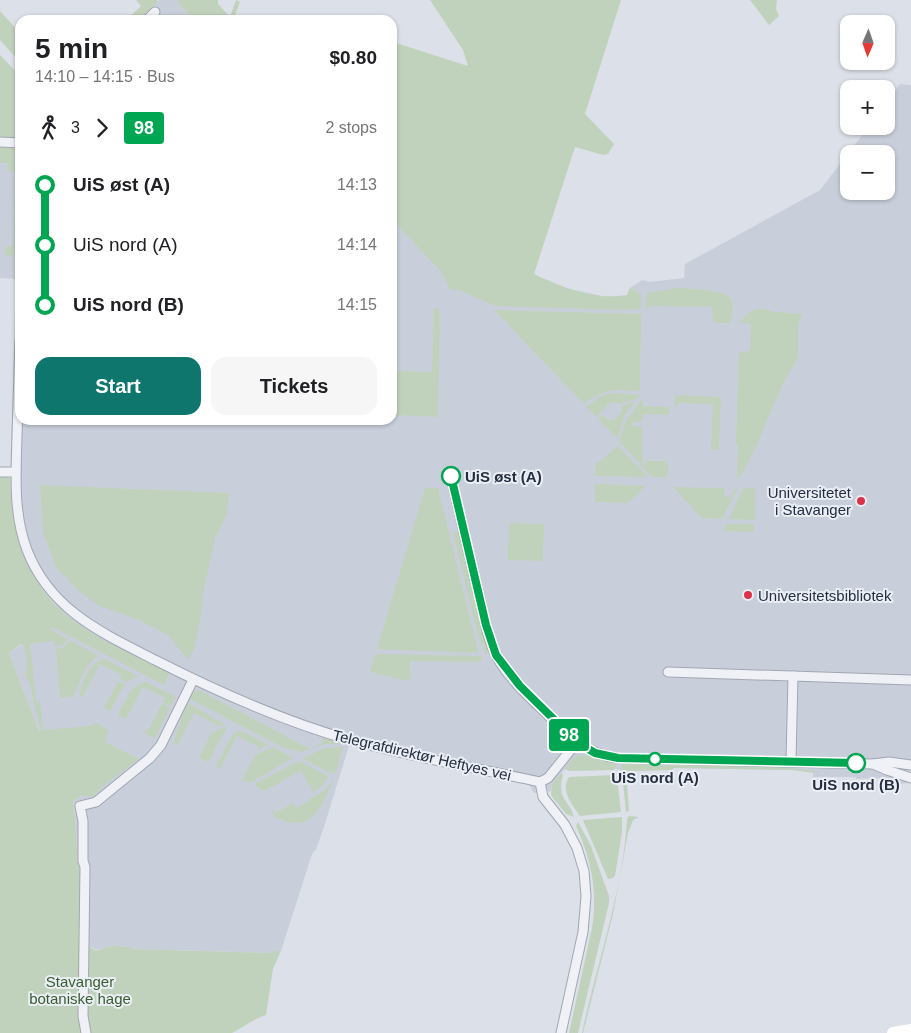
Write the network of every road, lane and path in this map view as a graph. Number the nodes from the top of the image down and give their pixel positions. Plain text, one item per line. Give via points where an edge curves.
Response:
1 (155, 12) dead end
2 (152, 15) edge
3 (0, 142) edge
4 (15, 143) edge
5 (17, 425) edge
6 (0, 472) edge
7 (16, 472) junction
8 (451, 476) dead end
9 (668, 672) dead end
10 (793, 676) junction
11 (194, 680) junction
12 (911, 680) edge
13 (577, 742) junction
14 (791, 761) junction
15 (873, 764) junction
16 (911, 765) edge
17 (911, 778) edge
18 (540, 782) junction
19 (911, 1030) edge
20 (86, 1033) edge
21 (561, 1033) edge
22 (893, 1033) edge

1 - 2 street
3 - 4 street
5 - 7 street, Telegrafdirektør Heftyes vei
6 - 7 street
7 - 11 street, Telegrafdirektør Heftyes vei via 16,502 27,550 54,595 91,626
8 - 13 street via 496,655 520,686
9 - 10 street
10 - 12 street
10 - 14 street
11 - 18 street, Telegrafdirektør Heftyes vei via 273,714 348,740
11 - 20 street via 161,744 150,758 96,802 80,806 85,867
13 - 14 street via 595,753 618,758
13 - 18 street via 548,778
14 - 15 street
15 - 16 street
15 - 17 street
18 - 21 street via 543,797 565,824 584,871 583,932
19 - 22 main road

